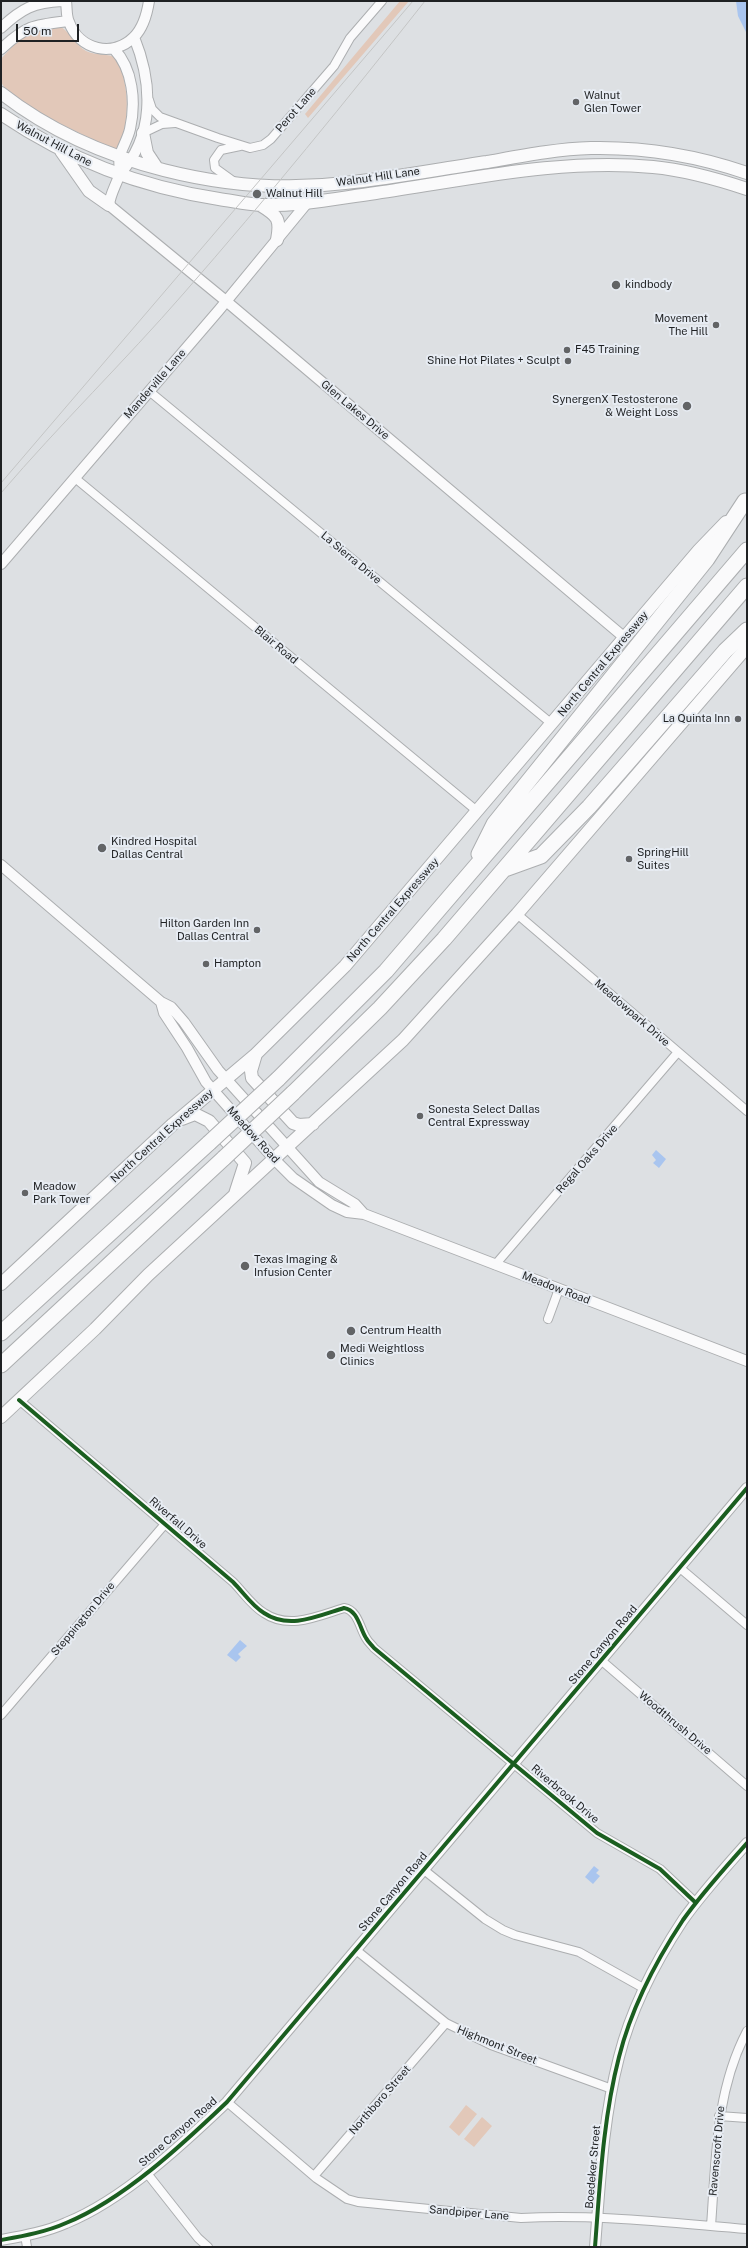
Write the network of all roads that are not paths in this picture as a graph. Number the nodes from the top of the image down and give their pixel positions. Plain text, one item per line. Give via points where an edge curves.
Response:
1 (62, 1) edge
2 (66, 1) edge
3 (148, 1) edge
4 (382, 1) edge
5 (68, 21) junction
6 (1, 28) edge
7 (134, 37) junction
8 (114, 48) junction
9 (1, 49) edge
10 (1, 93) edge
11 (148, 97) junction
12 (1, 114) edge
13 (177, 123) junction
14 (144, 133) junction
15 (243, 146) junction
16 (61, 150) junction
17 (653, 152) junction
18 (120, 156) junction
19 (133, 160) junction
20 (459, 166) junction
21 (651, 167) junction
22 (158, 168) junction
23 (747, 173) edge
24 (119, 175) junction
25 (460, 181) junction
26 (235, 183) junction
27 (345, 183) junction
28 (747, 189) edge
29 (307, 202) junction
30 (106, 204) junction
31 (260, 205) junction
32 (276, 240) junction
33 (226, 301) junction
34 (149, 391) junction
35 (75, 478) junction
36 (746, 500) edge
37 (747, 550) edge
38 (1, 564) edge
39 (747, 586) edge
40 (747, 630) edge
41 (625, 638) junction
42 (747, 647) edge
43 (552, 724) junction
44 (477, 811) junction
45 (1, 865) edge
46 (504, 870) junction
47 (466, 878) junction
48 (517, 914) junction
49 (161, 1002) junction
50 (678, 1052) junction
51 (256, 1054) junction
52 (227, 1079) junction
53 (212, 1091) junction
54 (747, 1111) edge
55 (173, 1124) junction
56 (313, 1124) junction
57 (287, 1148) junction
58 (275, 1160) junction
59 (234, 1197) junction
60 (364, 1214) junction
61 (495, 1265) junction
62 (1, 1284) edge
63 (560, 1289) junction
64 (548, 1320) dead end
65 (1, 1333) edge
66 (747, 1361) edge
67 (1, 1365) edge
68 (19, 1400) junction
69 (1, 1418) edge
70 (747, 1488) edge
71 (165, 1524) junction
72 (680, 1568) junction
73 (336, 1611) joint
74 (747, 1625) edge
75 (602, 1661) junction
76 (1, 1715) edge
77 (515, 1764) junction
78 (747, 1786) edge
79 (747, 1843) edge
80 (424, 1870) junction
81 (696, 1903) junction
82 (356, 1950) junction
83 (645, 1989) junction
84 (446, 2024) junction
85 (747, 2032) edge
86 (612, 2089) junction
87 (227, 2102) junction
88 (719, 2116) junction
89 (747, 2118) edge
90 (146, 2172) junction
91 (314, 2176) junction
92 (598, 2218) junction
93 (711, 2226) junction
94 (747, 2229) edge
95 (25, 2235) junction
96 (1, 2240) edge
97 (27, 2247) edge
98 (208, 2247) edge
99 (595, 2247) edge

1 - 6 street via 41,2 26,8
2 - 5 street
3 - 7 street via 144,21
4 - 15 street, Perot Lane via 350,38 334,66 271,140 256,148
5 - 8 street via 73,31 86,44
5 - 9 street via 29,26
7 - 8 street via 124,45
7 - 11 street via 145,69
8 - 18 street via 127,65 132,98 130,128
10 - 18 main road, Walnut Hill Lane via 59,130
11 - 13 street, Perot Lane via 155,113
11 - 14 street
12 - 16 main road, Walnut Hill Lane
13 - 14 street via 162,124
13 - 15 street, Perot Lane
14 - 19 street
14 - 22 main road via 147,153
15 - 26 street via 221,150 214,160 215,168
16 - 24 main road, Walnut Hill Lane
16 - 30 main road via 89,191
17 - 20 main road, Walnut Hill Lane via 588,148
17 - 21 main road
17 - 23 main road, Walnut Hill Lane via 693,158
18 - 19 main road, Walnut Hill Lane
18 - 24 street
19 - 22 main road, Walnut Hill Lane
19 - 24 street
20 - 25 main road
20 - 27 main road, Walnut Hill Lane
21 - 25 main road, Walnut Hill Lane via 588,165
21 - 28 main road, Walnut Hill Lane via 694,174
22 - 26 main road, Walnut Hill Lane
24 - 30 street
24 - 31 main road, Walnut Hill Lane via 181,192
25 - 29 main road, Walnut Hill Lane
26 - 27 main road, Walnut Hill Lane via 285,186
27 - 29 main road via 314,196
29 - 31 main road, Walnut Hill Lane
29 - 32 street, Manderville Lane
30 - 33 street, Glen Lakes Drive
31 - 32 main road via 277,217 279,225
32 - 33 street, Manderville Lane
33 - 34 street, Manderville Lane
33 - 41 street, Glen Lakes Drive
34 - 35 street, Manderville Lane
34 - 43 street, La Sierra Drive
35 - 38 street, Manderville Lane
35 - 44 street, Blair Road
36 - 41 main road, North Central Expressway
36 - 47 highway via 707,559 494,824
37 - 47 highway
39 - 46 highway
40 - 46 highway via 725,651 589,807 541,856
41 - 43 main road, North Central Expressway
42 - 48 main road
43 - 44 main road, North Central Expressway
44 - 51 main road, North Central Expressway via 365,944
45 - 49 street, Meadow Road
46 - 67 highway, bridge via 406,980 293,1093
47 - 65 highway, bridge via 386,971 278,1079
48 - 50 street, Meadowpark Drive
48 - 56 main road via 403,1040
49 - 52 street, Meadow Road via 171,1007 184,1022
49 - 53 street, Meadow Road via 164,1013
50 - 54 street, Meadowpark Drive
50 - 61 street, Regal Oaks Drive
51 - 52 main road, North Central Expressway
51 - 56 main road via 252,1078 289,1120 299,1125
52 - 53 main road, North Central Expressway
52 - 57 street, Meadow Road
53 - 55 main road, North Central Expressway
53 - 58 street, Meadow Road
55 - 59 main road via 189,1115 202,1116 245,1163
55 - 62 main road, North Central Expressway
56 - 57 main road
57 - 58 main road
57 - 60 street, Meadow Road via 319,1182 355,1204
58 - 59 main road
58 - 60 street, Meadow Road via 294,1178 325,1200 347,1212
59 - 68 main road via 148,1275
60 - 61 street, Meadow Road
61 - 63 street, Meadow Road
63 - 64 street
63 - 66 street, Meadow Road
68 - 69 main road
68 - 71 street, Riverfall Drive
70 - 72 street, Stone Canyon Road
71 - 73 street, Riverfall Drive via 233,1582 263,1613 275,1619 292,1622
71 - 76 street, Steppington Drive
72 - 74 street
72 - 75 street, Stone Canyon Road
73 - 77 street, Riverbrook Drive via 349,1609 374,1648
75 - 77 street, Stone Canyon Road
75 - 78 street, Woodthrush Drive
77 - 80 street, Stone Canyon Road
77 - 81 street, Riverbrook Drive via 603,1838 660,1869
79 - 81 street, Boedeker Street
80 - 82 street, Stone Canyon Road
80 - 83 street via 502,1930 579,1952
81 - 83 street, Boedeker Street via 671,1940
82 - 84 street, Highmont Street
82 - 87 street, Stone Canyon Road
83 - 86 street, Boedeker Street via 619,2056
84 - 86 street, Highmont Street via 491,2045
84 - 91 street, Northboro Street
85 - 88 street, Ravenscroft Drive via 727,2076
86 - 92 street, Boedeker Street via 606,2124
87 - 90 street, Stone Canyon Road
87 - 91 street, Sandpiper Lane
88 - 89 street
88 - 93 street, Ravenscroft Drive
90 - 95 street, Stone Canyon Road via 122,2192 92,2211 66,2224
90 - 98 street
91 - 92 street, Sandpiper Lane via 332,2190 358,2202 513,2217
92 - 93 street, Sandpiper Lane
92 - 99 street, Boedeker Street
93 - 94 street, Sandpiper Lane
95 - 96 street, Stone Canyon Road
95 - 97 street

